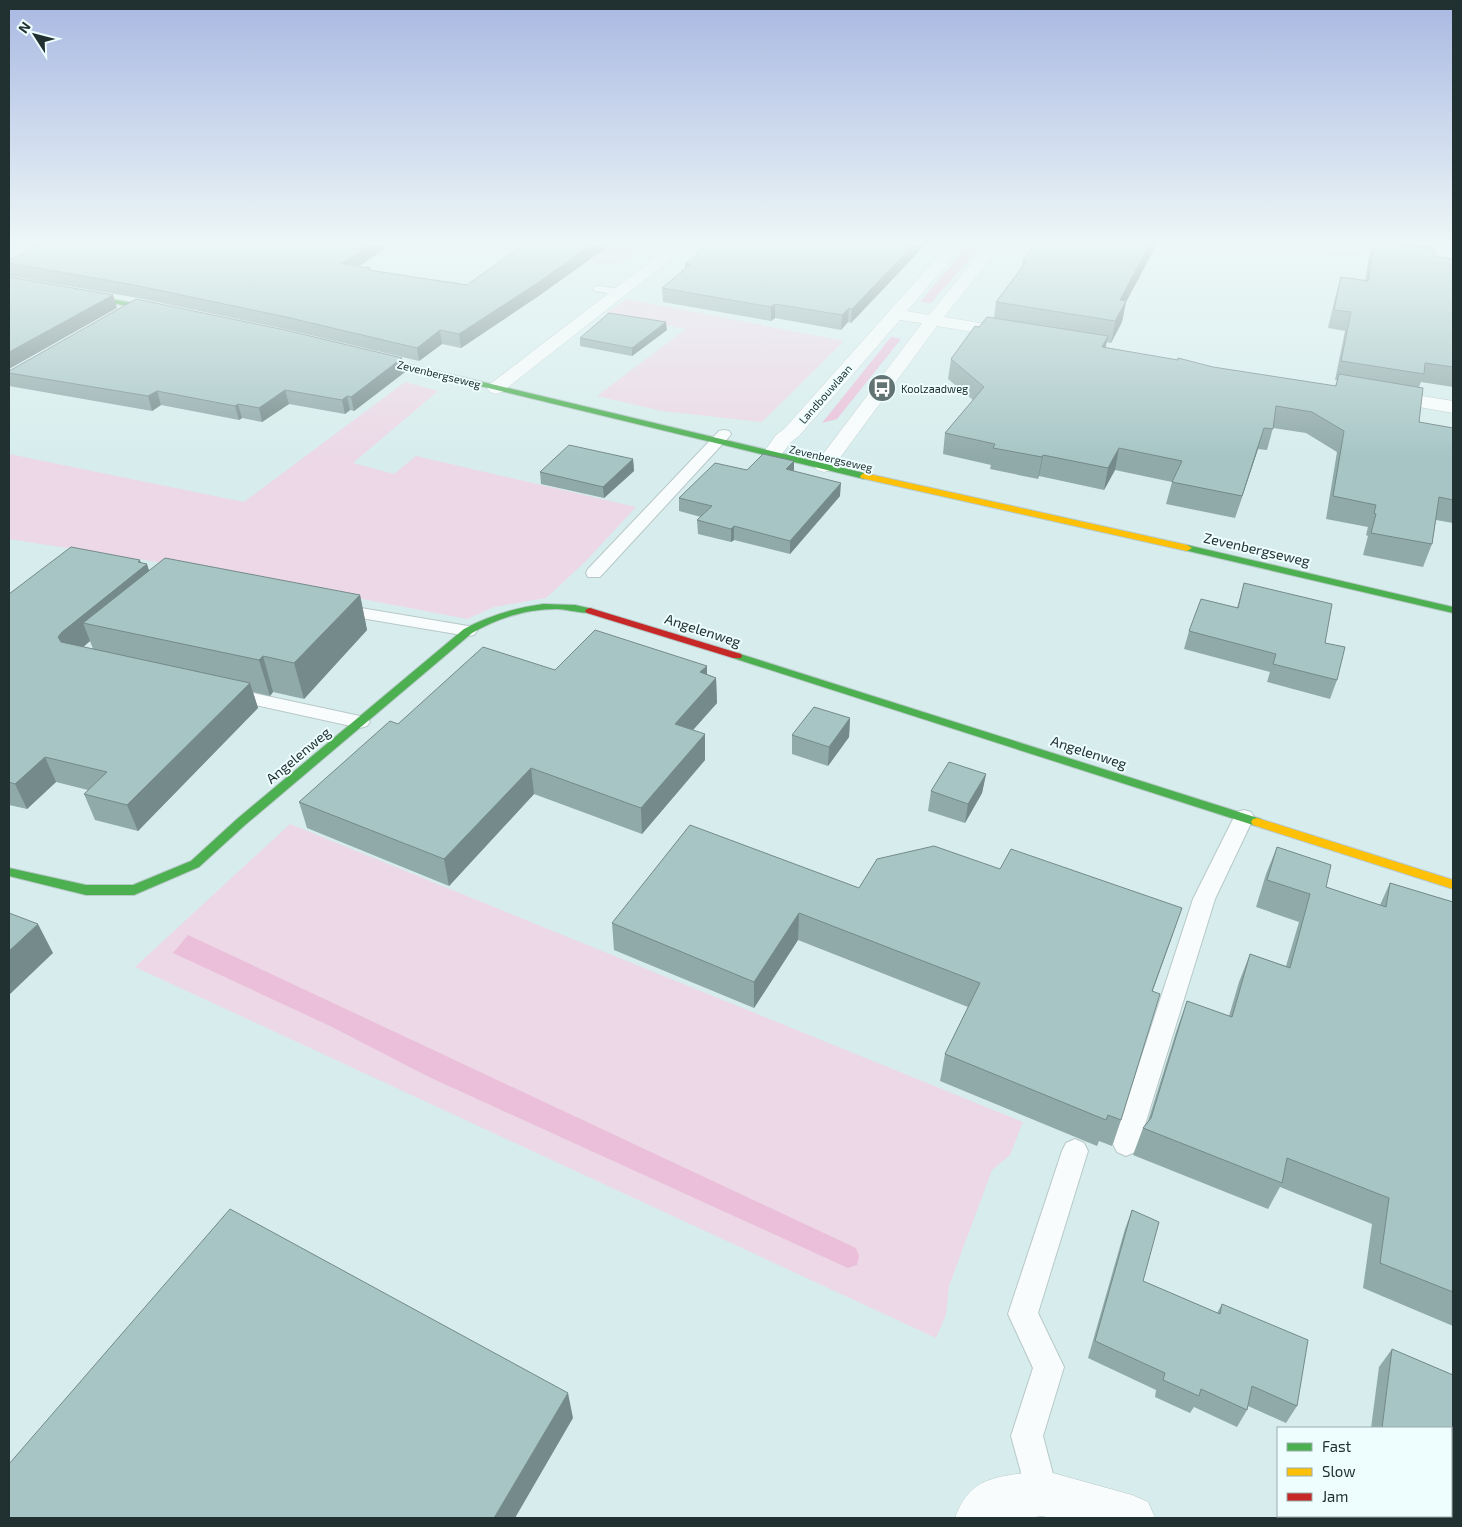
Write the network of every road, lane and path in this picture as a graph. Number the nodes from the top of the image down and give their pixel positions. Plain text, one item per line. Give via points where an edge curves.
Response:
1 (120, 315) edge
2 (591, 315) edge
3 (894, 315) edge
4 (902, 315) edge
5 (937, 315) edge
6 (112, 320) edge
7 (932, 321) junction
8 (1030, 337) edge
9 (355, 353) edge
10 (496, 388) junction
11 (1365, 393) edge
12 (1453, 407) edge
13 (721, 437) junction
14 (775, 449) junction
15 (826, 461) junction
16 (594, 573) dead end
17 (322, 606) edge
18 (1453, 610) edge
19 (468, 631) junction
20 (215, 691) edge
21 (360, 722) junction
22 (1244, 817) junction
23 (9, 872) edge
24 (1453, 885) edge
25 (1126, 1144) dead end
26 (1075, 1151) dead end
27 (1042, 1493) junction
28 (984, 1510) edge
29 (1132, 1518) edge

1 - 6 street
2 - 10 street
3 - 14 street, Landbouwlaan
4 - 7 street
5 - 7 street
7 - 8 street
7 - 15 street
9 - 10 street, Zevenbergseweg
10 - 13 street, Zevenbergseweg
11 - 12 street
13 - 14 street, Zevenbergseweg
13 - 16 lane
14 - 15 street, Zevenbergseweg
15 - 18 street, Zevenbergseweg via 862,476
17 - 19 lane
19 - 21 street, Angelenweg
19 - 22 street, Angelenweg via 481,623 516,612 572,606
20 - 21 lane
21 - 23 street, Angelenweg via 195,864 134,890 86,890
22 - 24 street, Angelenweg
22 - 25 lane via 1204,899
26 - 27 lane via 1023,1314 1050,1367 1027,1436
27 - 28 street
27 - 29 street

